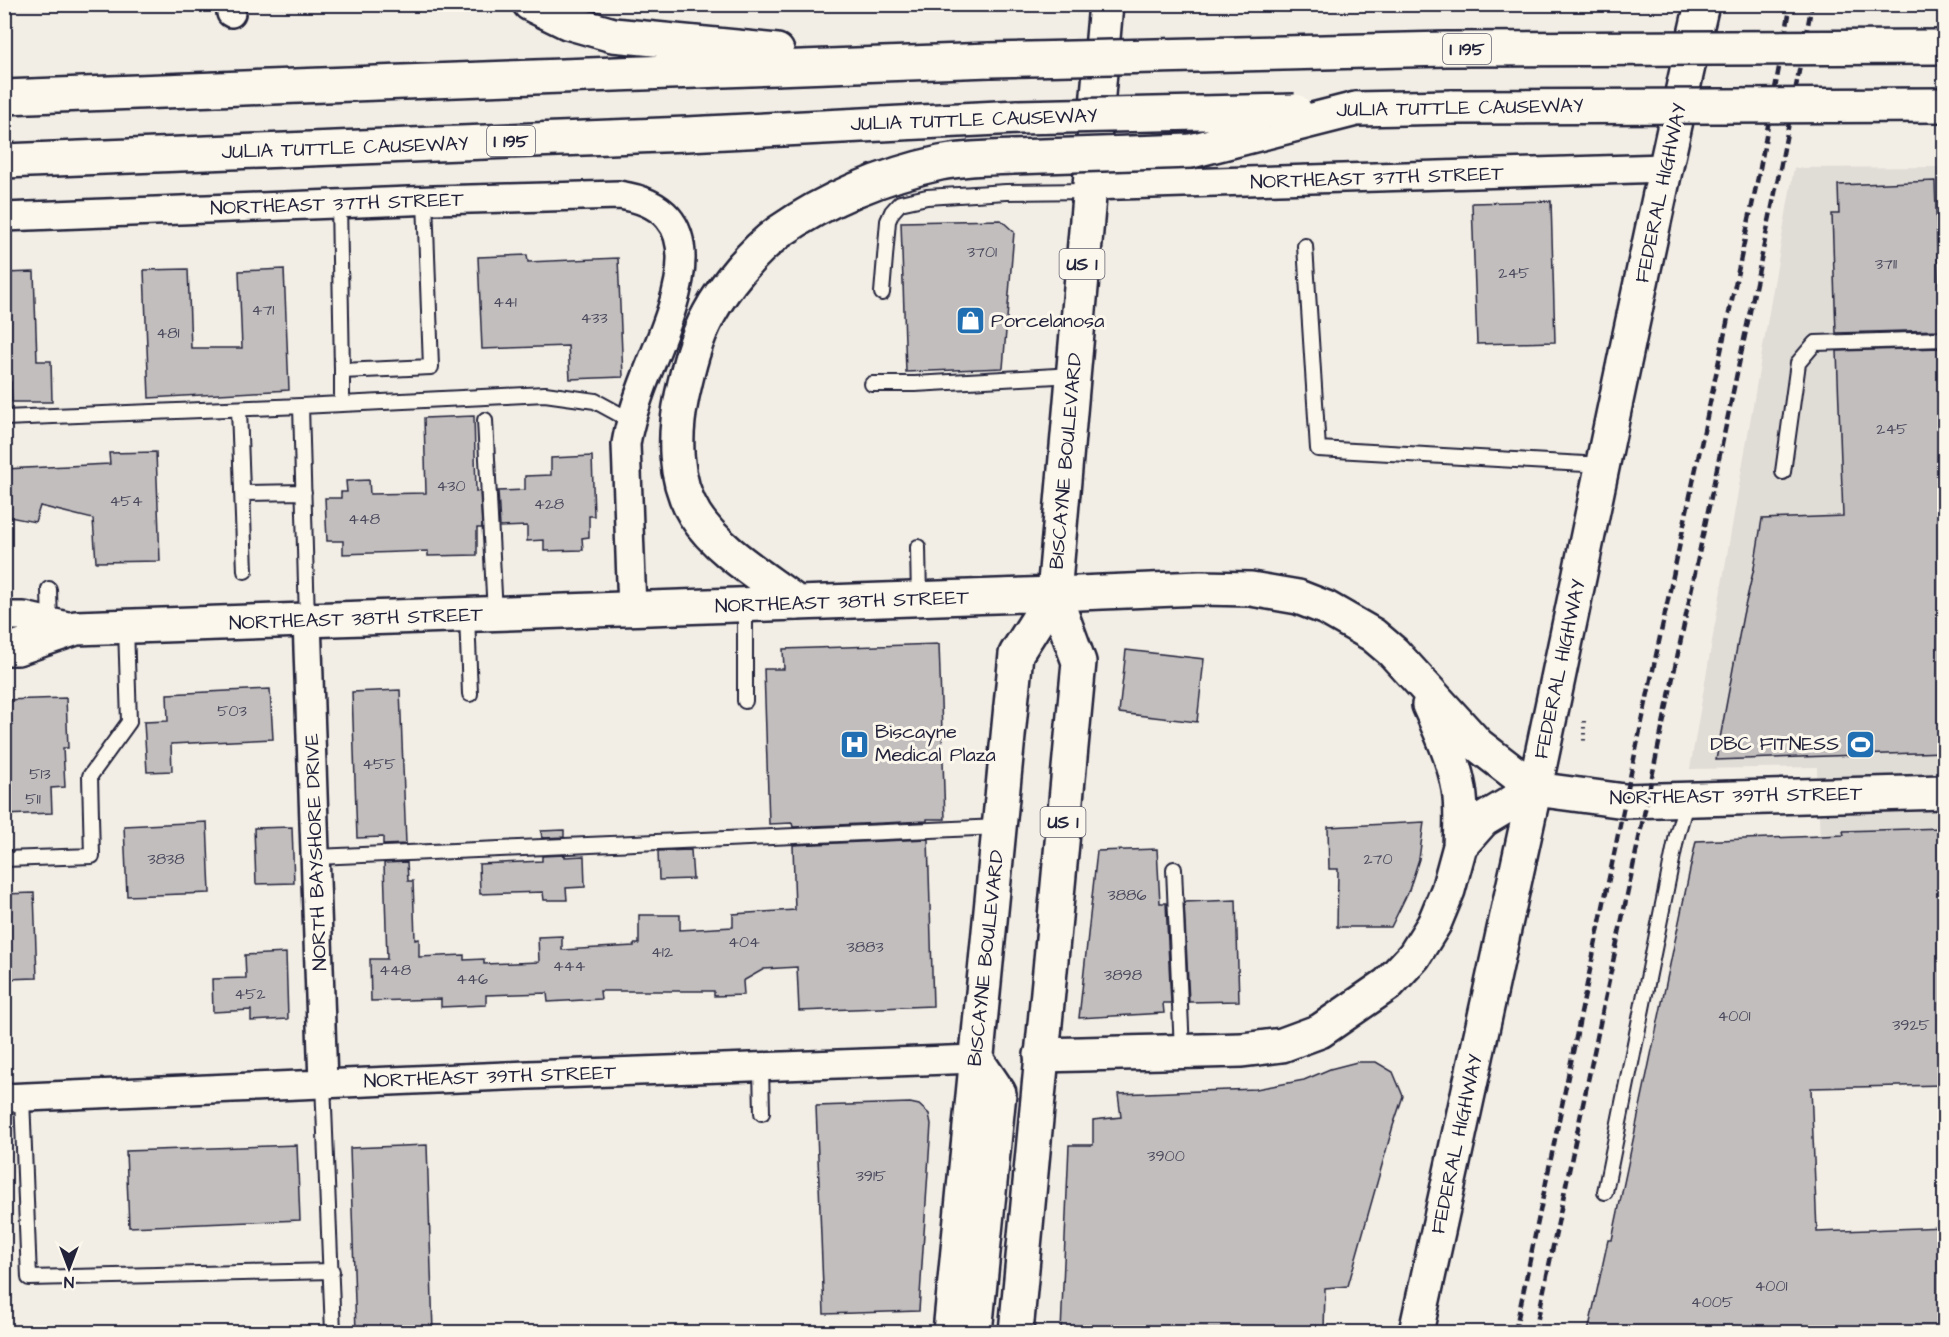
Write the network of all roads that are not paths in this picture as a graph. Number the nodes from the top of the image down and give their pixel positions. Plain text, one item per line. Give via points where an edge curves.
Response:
1 (530, 4) edge
2 (1106, 4) edge
3 (1702, 4) edge
4 (1944, 47) edge
5 (889, 63) junction
6 (4, 98) edge
7 (1944, 105) edge
8 (1356, 109) junction
9 (4, 161) edge
10 (1665, 168) junction
11 (1089, 188) junction
12 (425, 200) junction
13 (339, 203) junction
14 (4, 217) edge
15 (1305, 246) dead end
16 (882, 293) dead end
17 (1944, 339) edge
18 (342, 370) junction
19 (1073, 375) junction
20 (872, 384) dead end
21 (342, 403) junction
22 (301, 406) junction
23 (239, 409) junction
24 (4, 418) edge
25 (485, 420) dead end
26 (630, 420) junction
27 (1604, 465) junction
28 (1783, 472) dead end
29 (303, 492) junction
30 (242, 494) junction
31 (918, 547) dead end
32 (245, 571) dead end
33 (49, 590) dead end
34 (1054, 594) junction
35 (919, 599) junction
36 (797, 603) junction
37 (745, 605) junction
38 (632, 609) junction
39 (481, 614) junction
40 (4, 616) edge
41 (307, 620) junction
42 (126, 627) junction
43 (59, 629) junction
44 (4, 648) edge
45 (1419, 681) junction
46 (470, 694) dead end
47 (745, 701) dead end
48 (1535, 789) junction
49 (1944, 792) edge
50 (1687, 800) junction
51 (999, 827) junction
52 (1460, 846) junction
53 (316, 857) junction
54 (4, 859) edge
55 (1174, 869) dead end
56 (1182, 1051) junction
57 (1041, 1055) junction
58 (976, 1059) junction
59 (761, 1067) junction
60 (323, 1083) junction
61 (13, 1097) edge
62 (762, 1113) dead end
63 (1605, 1192) dead end
64 (332, 1271) junction
65 (333, 1332) edge
66 (950, 1332) edge
67 (975, 1332) edge
68 (1016, 1332) edge
69 (1416, 1332) edge

1 - 5 main road via 567,22 613,35
2 - 11 main road, BISCAYNE BOULEVARD / US 1
3 - 10 main road, FEDERAL HIGHWAY
4 - 5 main road, I 195, bridge via 1446,50
5 - 6 main road, I 195
7 - 8 main road, JULIA TUTTLE CAUSEWAY / I 195, bridge
8 - 9 main road, JULIA TUTTLE CAUSEWAY / I 195, bridge via 1018,117
8 - 36 main road, bridge via 1191,151 979,158 941,163 842,196 777,233 750,258 709,315 686,376 676,437 677,463 693,513 710,535
10 - 11 street, NORTHEAST 37TH STREET
10 - 27 main road, FEDERAL HIGHWAY
11 - 16 lane via 927,197 900,203 888,221
11 - 19 main road, BISCAYNE BOULEVARD / US 1
12 - 13 street, NORTHEAST 37TH STREET
12 - 18 lane via 431,368
12 - 26 street, NORTHEAST 37TH STREET via 619,195 652,204 665,215 681,243 680,281
13 - 14 street, NORTHEAST 37TH STREET
13 - 18 lane
15 - 27 lane via 1318,449
17 - 28 lane via 1815,343 1798,363
18 - 21 lane
19 - 20 lane
19 - 34 main road, BISCAYNE BOULEVARD / US 1
21 - 22 lane
21 - 26 lane via 545,394 595,401
22 - 23 lane
22 - 29 lane
23 - 24 lane
23 - 30 lane
25 - 39 lane
26 - 38 street via 626,444
27 - 48 main road, FEDERAL HIGHWAY
29 - 30 lane
29 - 41 lane
30 - 32 lane
31 - 35 lane
33 - 43 lane
34 - 35 main road, NORTHEAST 38TH STREET
34 - 45 main road, NORTHEAST 38TH STREET via 1200,588 1251,589 1298,597 1373,635
34 - 51 main road, BISCAYNE BOULEVARD / US 1 via 1016,654
34 - 57 main road, BISCAYNE BOULEVARD / US 1 via 1079,662
35 - 36 main road, NORTHEAST 38TH STREET
36 - 37 main road, NORTHEAST 38TH STREET
37 - 38 main road, NORTHEAST 38TH STREET
37 - 47 lane
38 - 39 main road, NORTHEAST 38TH STREET
39 - 41 main road, NORTHEAST 38TH STREET
39 - 46 lane
40 - 43 street, NORTHEAST 38TH STREET via 24,616
41 - 42 main road, NORTHEAST 38TH STREET
41 - 53 street, NORTH BAYSHORE DRIVE
42 - 43 main road, NORTHEAST 38TH STREET
42 - 54 lane via 129,722 90,776 92,856
43 - 44 main road, NORTHEAST 38TH STREET via 17,648
45 - 48 main road, NORTHEAST 38TH STREET via 1478,745
45 - 52 main road via 1446,743 1459,789
48 - 50 main road, NORTHEAST 39TH STREET via 1625,801
48 - 52 main road via 1484,820
48 - 69 main road, FEDERAL HIGHWAY
49 - 50 main road, NORTHEAST 39TH STREET
50 - 63 lane
51 - 53 lane
51 - 58 main road, BISCAYNE BOULEVARD / US 1
52 - 56 main road via 1434,924 1414,956 1388,984 1320,1031 1282,1045
53 - 60 street, NORTH BAYSHORE DRIVE
55 - 56 lane
56 - 57 main road
57 - 68 main road, BISCAYNE BOULEVARD / US 1
58 - 59 street, NORTHEAST 39TH STREET
58 - 66 main road, BISCAYNE BOULEVARD / US 1
58 - 67 main road via 999,1093
59 - 60 street, NORTHEAST 39TH STREET
59 - 62 lane
60 - 61 street, NORTHEAST 39TH STREET
60 - 64 lane
61 - 64 lane via 29,1278
64 - 65 lane

